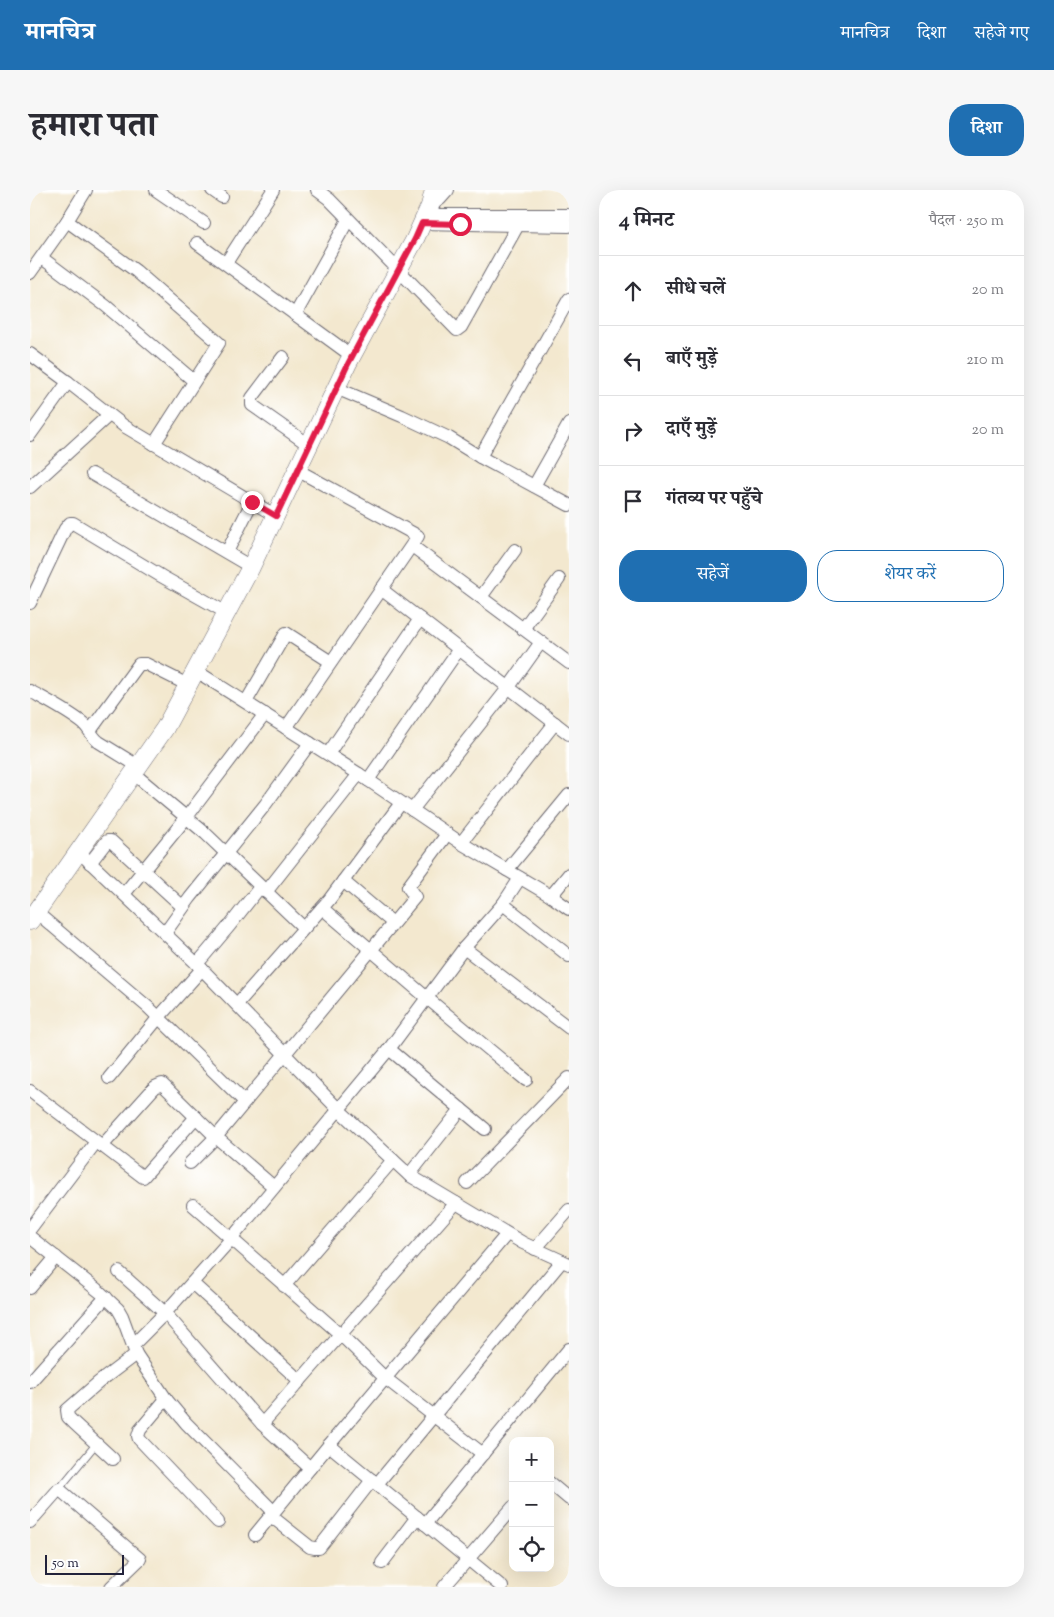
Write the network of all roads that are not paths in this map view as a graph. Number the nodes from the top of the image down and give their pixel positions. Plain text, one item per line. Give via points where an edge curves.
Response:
1 (86, 190) edge
2 (156, 190) edge
3 (273, 190) edge
4 (317, 190) edge
5 (448, 190) edge
6 (428, 208) edge
7 (569, 215) edge
8 (348, 220) junction
9 (67, 221) junction
10 (204, 223) dead end
11 (518, 225) junction
12 (569, 226) edge
13 (197, 243) dead end
14 (42, 258) junction
15 (226, 263) junction
16 (398, 270) junction
17 (30, 273) edge
18 (569, 300) edge
19 (296, 315) junction
20 (30, 354) edge
21 (283, 356) dead end
22 (352, 356) junction
23 (194, 381) junction
24 (68, 382) junction
25 (336, 388) junction
26 (109, 415) junction
27 (569, 424) edge
28 (30, 435) edge
29 (154, 444) junction
30 (309, 445) junction
31 (480, 457) junction
32 (297, 470) junction
33 (92, 474) dead end
34 (534, 486) junction
35 (30, 487) edge
36 (252, 502) junction
37 (569, 505) edge
38 (276, 516) junction
39 (412, 546) junction
40 (515, 550) dead end
41 (227, 552) junction
42 (251, 567) junction
43 (558, 580) dead end
44 (381, 589) junction
45 (481, 597) junction
46 (30, 603) edge
47 (227, 613) junction
48 (420, 619) junction
49 (523, 629) junction
50 (541, 642) junction
51 (459, 649) junction
52 (568, 660) edge
53 (331, 662) junction
54 (192, 678) junction
55 (509, 687) junction
56 (30, 691) edge
57 (246, 702) junction
58 (265, 714) junction
59 (555, 723) junction
60 (286, 728) junction
61 (90, 731) junction
62 (569, 734) edge
63 (310, 743) junction
64 (328, 754) junction
65 (135, 770) junction
66 (363, 777) junction
67 (569, 795) edge
68 (407, 807) junction
69 (186, 818) junction
70 (447, 834) junction
71 (461, 843) junction
72 (226, 854) junction
73 (84, 857) junction
74 (143, 870) junction
75 (507, 870) junction
76 (569, 874) edge
77 (520, 878) junction
78 (343, 881) junction
79 (263, 889) junction
80 (124, 894) junction
81 (551, 896) junction
82 (503, 904) junction
83 (183, 907) junction
84 (322, 908) junction
85 (569, 909) edge
86 (33, 916) edge
87 (393, 923) junction
88 (304, 928) junction
89 (165, 933) junction
90 (464, 948) junction
91 (372, 949) junction
92 (569, 956) edge
93 (200, 966) junction
94 (427, 998) junction
95 (237, 1004) junction
96 (159, 1017) junction
97 (569, 1028) edge
98 (389, 1049) junction
99 (284, 1054) junction
100 (109, 1078) dead end
101 (569, 1078) edge
102 (526, 1080) dead end
103 (30, 1091) edge
104 (245, 1102) junction
105 (461, 1109) junction
106 (339, 1110) junction
107 (196, 1117) junction
108 (485, 1128) dead end
109 (216, 1137) junction
110 (99, 1144) junction
111 (393, 1160) junction
112 (190, 1163) dead end
113 (409, 1175) junction
114 (467, 1183) dead end
115 (274, 1187) junction
116 (456, 1203) junction
117 (193, 1205) dead end
118 (569, 1210) edge
119 (30, 1229) edge
120 (508, 1234) junction
121 (30, 1237) edge
122 (232, 1238) junction
123 (535, 1249) junction
124 (56, 1257) junction
125 (566, 1262) edge
126 (119, 1272) dead end
127 (192, 1283) junction
128 (284, 1286) junction
129 (30, 1288) edge
130 (106, 1297) junction
131 (166, 1313) junction
132 (340, 1334) junction
133 (569, 1349) edge
134 (134, 1350) junction
135 (386, 1378) junction
136 (300, 1381) junction
137 (30, 1382) edge
138 (166, 1399) junction
139 (433, 1415) junction
140 (262, 1424) junction
141 (96, 1444) junction
142 (329, 1445) junction
143 (483, 1454) junction
144 (113, 1460) dead end
145 (310, 1468) junction
146 (375, 1482) junction
147 (554, 1486) edge
148 (59, 1489) junction
149 (569, 1498) edge
150 (273, 1514) junction
151 (509, 1516) edge
152 (421, 1521) junction
153 (30, 1522) edge
154 (218, 1522) dead end
155 (255, 1535) dead end
156 (469, 1558) junction
157 (382, 1563) dead end
158 (111, 1587) edge
159 (444, 1587) edge
160 (502, 1587) edge

1 - 9 street
2 - 10 street
3 - 15 street
4 - 8 street via 329,198
5 - 6 street
6 - 7 street
6 - 11 street
6 - 16 street
8 - 16 street
8 - 19 street
9 - 14 street
9 - 23 street via 136,271 220,343
11 - 12 street
11 - 16 street via 459,329 454,329
13 - 15 street
14 - 17 street
14 - 23 street via 106,306
15 - 19 street
16 - 22 street
18 - 31 street
19 - 22 street
20 - 24 street
21 - 30 street via 252,398 252,405
22 - 25 street
23 - 29 street
24 - 26 street
24 - 28 street
25 - 30 street
25 - 31 street via 436,431
26 - 29 street
26 - 35 street
27 - 34 street
29 - 36 street
30 - 32 street
31 - 34 street
32 - 38 street
32 - 39 street via 418,536
33 - 41 street
34 - 37 street
36 - 38 street
36 - 41 street
38 - 42 street
39 - 44 street
39 - 45 street
40 - 45 street
41 - 42 street
42 - 47 street
43 - 49 street
44 - 48 street
44 - 53 street
45 - 49 street
46 - 47 street via 65,530 73,523
47 - 54 street
48 - 51 street
48 - 64 street
49 - 50 street
50 - 52 street
50 - 55 street
51 - 55 street
51 - 66 street
53 - 57 street via 286,633
53 - 60 street
54 - 57 street
54 - 61 street via 139,664
54 - 65 street via 165,728
55 - 59 street
55 - 68 street
56 - 61 street via 76,718
57 - 58 street
58 - 60 street
58 - 69 street
59 - 62 street
59 - 71 street
60 - 63 street
61 - 65 street via 94,738
63 - 64 street
63 - 72 street
64 - 66 street
65 - 69 street
65 - 73 street
66 - 68 street
66 - 79 street
67 - 75 street
68 - 70 street
68 - 78 street
69 - 72 street
69 - 74 street
70 - 71 street
70 - 87 street via 408,886 415,897
71 - 75 street
72 - 79 street
72 - 83 street
73 - 74 street via 109,841
73 - 80 street
73 - 86 street
74 - 80 street
74 - 83 street
75 - 77 street
76 - 81 street
77 - 81 street
77 - 82 street
78 - 84 street
78 - 87 street
79 - 88 street
79 - 93 street
80 - 89 street
81 - 85 street
82 - 90 street
82 - 92 street
83 - 89 street
84 - 88 street
84 - 91 street
86 - 96 street via 103,968
87 - 91 street
88 - 95 street
89 - 93 street
90 - 94 street
90 - 97 street
91 - 94 street
91 - 99 street
93 - 95 street
93 - 96 street
94 - 98 street
94 - 102 street
95 - 99 street
96 - 100 street
96 - 104 street
98 - 105 street
98 - 106 street
99 - 104 street
99 - 106 street
101 - 114 street
103 - 110 street
104 - 109 street
105 - 108 street
105 - 113 street
106 - 111 street
106 - 115 street
107 - 109 street
107 - 110 street via 162,1084 158,1085
107 - 110 street via 143,1177
109 - 112 street
109 - 115 street
110 - 119 street
111 - 113 street
111 - 128 street
113 - 116 street
115 - 122 street
116 - 120 street
116 - 132 street
117 - 122 street
118 - 123 street
120 - 123 street
120 - 135 street
121 - 124 street
122 - 127 street
122 - 128 street
123 - 125 street
124 - 129 street
124 - 130 street
125 - 139 street
126 - 131 street
127 - 131 street
127 - 136 street
128 - 132 street
130 - 134 street via 122,1316
130 - 137 street
131 - 134 street
131 - 140 street
132 - 135 street
132 - 136 street
133 - 143 street
134 - 138 street
134 - 141 street via 67,1410 68,1417
135 - 139 street
135 - 142 street
136 - 140 street
138 - 150 street
138 - 154 street via 140,1430 139,1439
139 - 143 street
139 - 146 street
140 - 145 street
141 - 144 street
141 - 148 lane
142 - 145 street
142 - 146 street
143 - 152 street
145 - 150 street
146 - 150 street via 319,1548 310,1546
146 - 152 street
147 - 149 street
148 - 153 street
148 - 158 street via 140,1559
150 - 155 street
151 - 156 street
152 - 156 street
152 - 157 street
156 - 159 street
156 - 160 street

